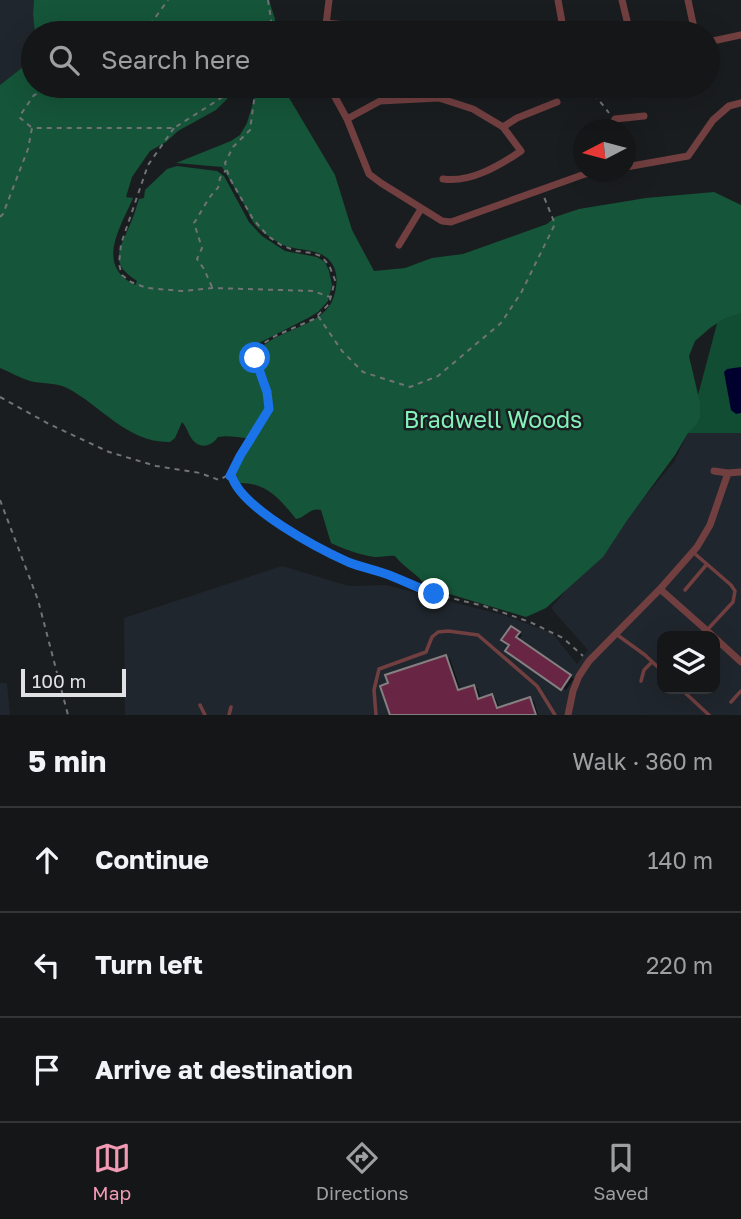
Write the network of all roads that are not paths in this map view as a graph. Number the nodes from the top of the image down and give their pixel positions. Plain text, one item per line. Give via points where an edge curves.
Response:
1 (329, 0) edge
2 (558, 0) edge
3 (622, 0) edge
4 (688, 0) edge
5 (326, 21) edge
6 (562, 21) edge
7 (627, 21) edge
8 (692, 21) edge
9 (741, 35) edge
10 (720, 39) edge
11 (335, 98) edge
12 (557, 102) dead end
13 (741, 103) edge
14 (645, 117) dead end
15 (346, 119) junction
16 (615, 119) edge
17 (503, 127) junction
18 (636, 165) edge
19 (573, 178) edge
20 (443, 179) dead end
21 (421, 209) junction
22 (399, 245) dead end
23 (714, 471) dead end
24 (740, 472) edge
25 (728, 473) junction
26 (693, 552) junction
27 (707, 564) junction
28 (660, 589) junction
29 (685, 590) dead end
30 (735, 591) junction
31 (741, 594) edge
32 (707, 631) edge
33 (714, 631) edge
34 (616, 634) junction
35 (720, 643) edge
36 (653, 662) junction
37 (741, 662) edge
38 (657, 666) edge
39 (641, 681) dead end
40 (741, 691) edge
41 (686, 694) edge
42 (731, 702) dead end
43 (200, 705) dead end
44 (232, 707) dead end
45 (205, 715) edge
46 (229, 715) edge
47 (376, 715) edge
48 (555, 715) edge
49 (569, 715) edge
50 (709, 715) edge

1 - 5 street
2 - 6 street
3 - 7 street
4 - 8 street
9 - 10 street
11 - 15 street
12 - 17 street
13 - 18 street via 729,106 713,120 688,156
14 - 16 street
15 - 17 street via 380,102 439,98 473,109
15 - 21 street via 369,174
17 - 20 street via 521,151 502,164 458,181
19 - 21 street via 451,222
21 - 22 street
23 - 25 street
24 - 25 street
25 - 26 street via 710,525
26 - 27 lane
26 - 28 street
27 - 29 lane
27 - 30 lane
28 - 32 street
28 - 34 street
30 - 31 lane
30 - 33 lane
34 - 36 lane
34 - 49 street via 579,676
35 - 37 street
36 - 38 lane
36 - 39 lane
40 - 42 lane
41 - 50 lane
43 - 45 lane
44 - 46 lane
47 - 48 lane via 374,690 379,669 426,652 432,637 448,631 478,635 537,685

